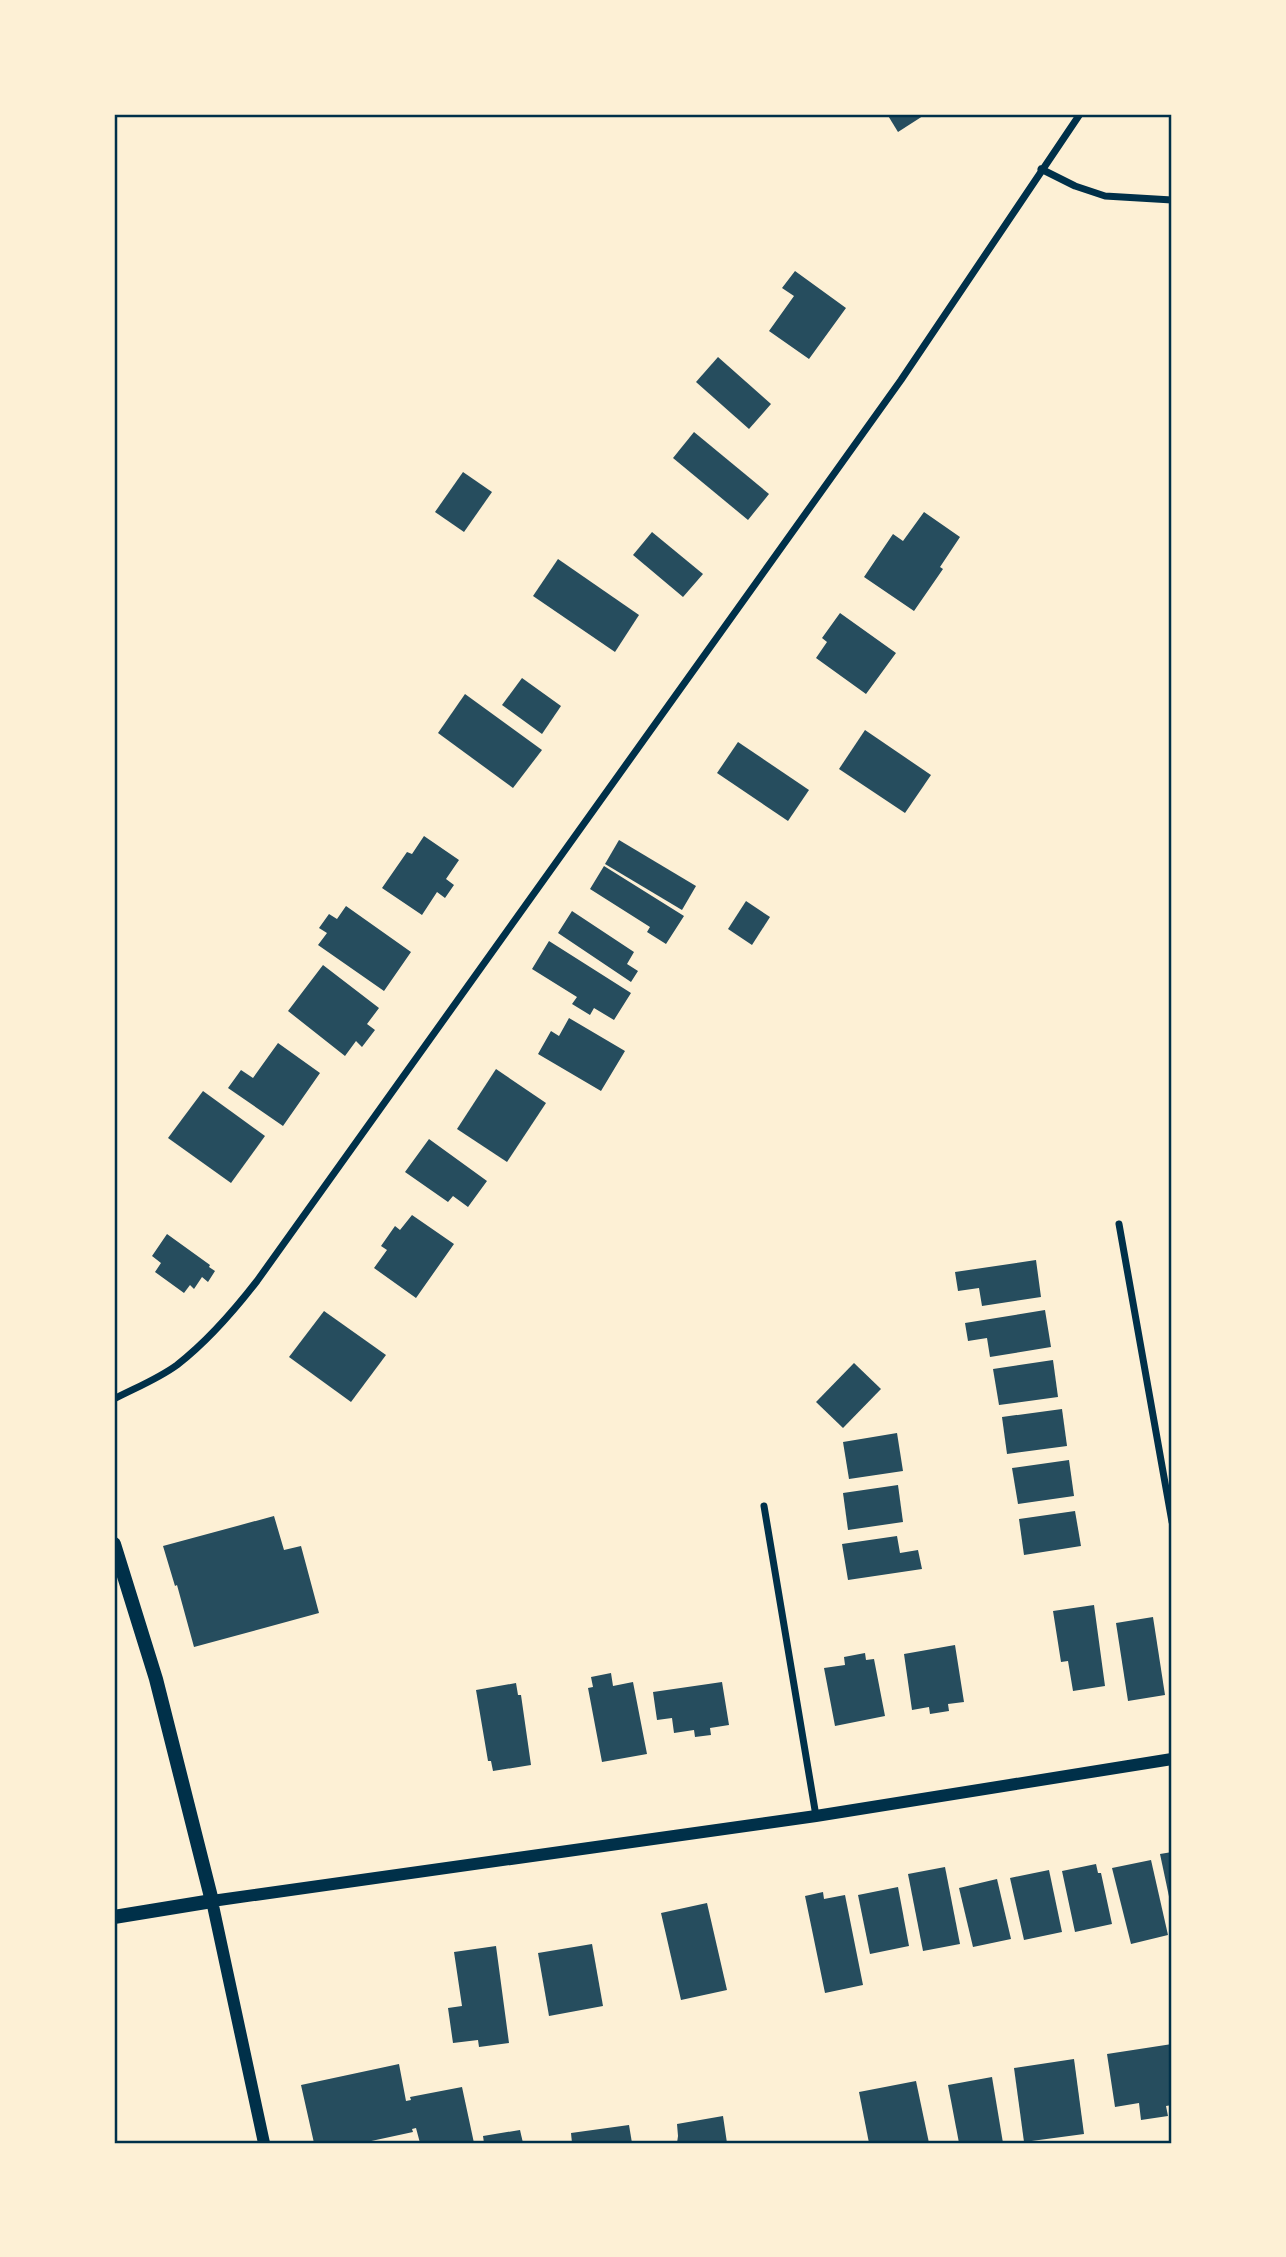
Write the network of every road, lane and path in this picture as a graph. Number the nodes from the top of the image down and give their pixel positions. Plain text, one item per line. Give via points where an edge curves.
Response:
1 (1080, 114) edge
2 (1041, 169) junction
3 (1172, 200) edge
4 (1119, 1224) dead end
5 (114, 1399) edge
6 (764, 1506) dead end
7 (1172, 1522) edge
8 (114, 1544) edge
9 (1172, 1759) edge
10 (816, 1816) junction
11 (212, 1901) junction
12 (114, 1917) edge
13 (264, 2143) edge

1 - 2 street
2 - 3 street via 1105,196
2 - 5 street via 901,380 257,1281 224,1321 176,1365
4 - 7 street
6 - 10 street
8 - 11 main road via 156,1679
9 - 10 street
10 - 11 street
11 - 12 main road
11 - 13 street

